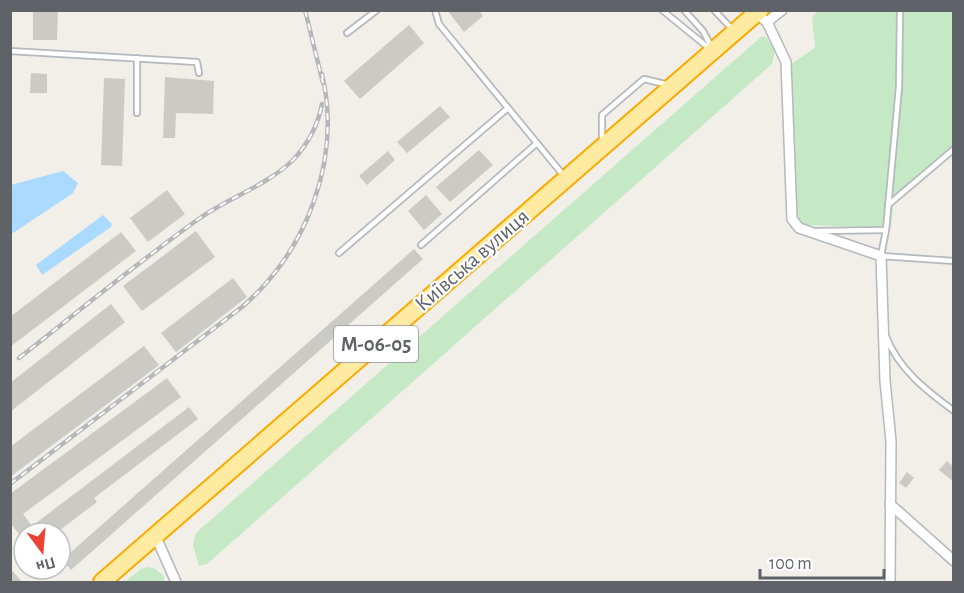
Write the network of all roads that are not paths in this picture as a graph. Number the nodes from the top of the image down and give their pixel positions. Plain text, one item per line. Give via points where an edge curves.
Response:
1 (377, 10) edge
2 (435, 10) edge
3 (662, 10) edge
4 (684, 10) edge
5 (782, 10) edge
6 (900, 10) edge
7 (718, 12) edge
8 (761, 16) edge
9 (735, 32) junction
10 (347, 33) dead end
11 (10, 51) edge
12 (713, 51) junction
13 (136, 58) junction
14 (199, 73) dead end
15 (671, 86) junction
16 (508, 108) junction
17 (137, 113) dead end
18 (537, 143) junction
19 (602, 147) junction
20 (954, 149) edge
21 (566, 178) junction
22 (888, 205) junction
23 (886, 230) junction
24 (809, 232) junction
25 (421, 245) dead end
26 (339, 253) dead end
27 (881, 256) junction
28 (954, 261) edge
29 (884, 331) junction
30 (954, 411) edge
31 (891, 504) junction
32 (156, 537) junction
33 (954, 561) edge
34 (102, 582) edge
35 (175, 582) edge
36 (890, 582) edge

1 - 10 lane
2 - 16 lane via 439,24
3 - 12 lane
4 - 12 lane via 704,31
5 - 8 street
6 - 22 lane via 899,87
7 - 9 lane
8 - 9 highway, Київська вулиця / М-06-05
8 - 24 street via 786,62 792,219
9 - 12 highway, Київська вулиця / М-06-05
11 - 13 lane
12 - 15 highway, Київська вулиця / М-06-05
13 - 14 lane via 197,62
13 - 17 lane
15 - 19 highway, Київська вулиця / М-06-05
15 - 19 lane via 644,79 602,115
16 - 18 lane
16 - 26 lane
18 - 21 lane
18 - 25 lane
19 - 21 highway, Київська вулиця / М-06-05
20 - 22 lane
21 - 32 highway, Київська вулиця / М-06-05
22 - 23 lane
23 - 24 lane
23 - 27 lane
24 - 27 street
27 - 28 lane
27 - 29 street
29 - 30 lane via 892,351 914,379
29 - 31 street
31 - 33 street
31 - 36 street
32 - 34 highway, М-06-05
32 - 35 street

